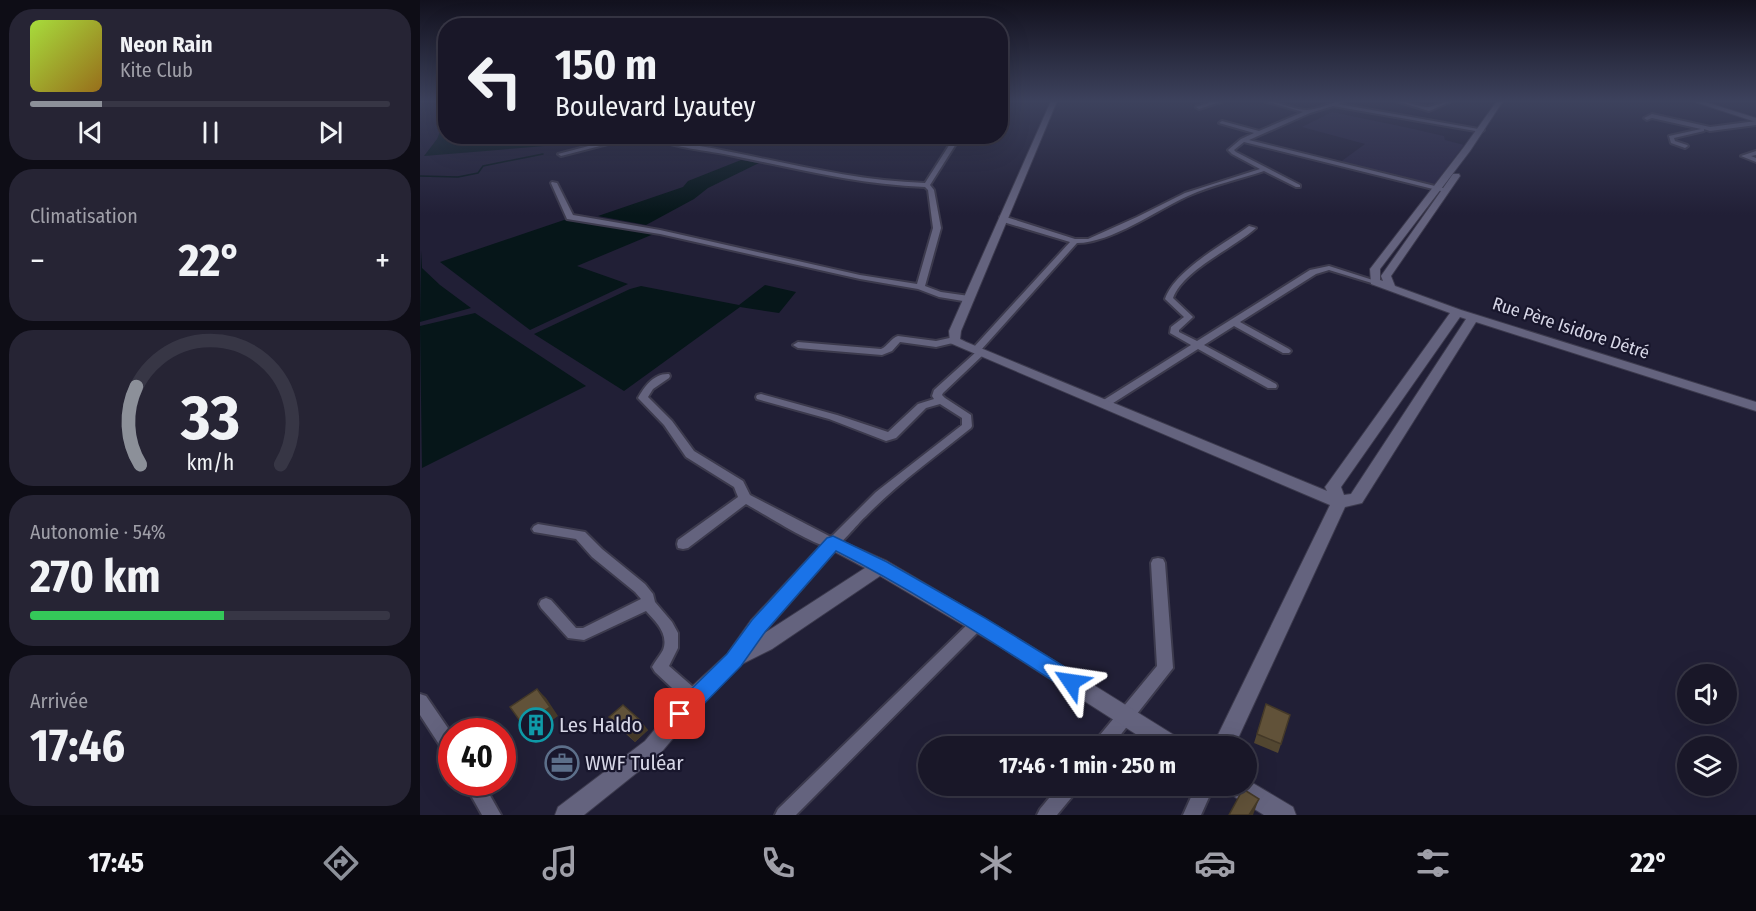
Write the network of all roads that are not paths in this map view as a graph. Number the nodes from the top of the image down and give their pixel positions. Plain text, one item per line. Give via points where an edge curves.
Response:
1 (1038, 139) edge
2 (1477, 139) edge
3 (1672, 139) edge
4 (1243, 140) joint
5 (603, 144) edge
6 (677, 144) edge
7 (953, 144) edge
8 (1685, 146) dead end
9 (1470, 149) junction
10 (1756, 153) edge
11 (561, 154) dead end
12 (1756, 160) edge
13 (1265, 169) junction
14 (554, 183) dead end
15 (927, 185) junction
16 (1298, 186) dead end
17 (1436, 188) junction
18 (1446, 190) junction
19 (1416, 214) junction
20 (1429, 217) junction
21 (1003, 219) junction
22 (1252, 228) dead end
23 (1076, 241) junction
24 (1375, 282) junction
25 (1390, 286) junction
26 (920, 287) junction
27 (969, 299) junction
28 (1457, 312) junction
29 (1473, 316) junction
30 (1233, 322) junction
31 (954, 340) junction
32 (798, 345) dead end
33 (1195, 346) junction
34 (978, 351) junction
35 (1286, 351) dead end
36 (665, 376) dead end
37 (1272, 386) dead end
38 (761, 397) dead end
39 (941, 400) junction
40 (1106, 403) junction
41 (1756, 407) edge
42 (745, 498) junction
43 (1339, 502) junction
44 (538, 529) dead end
45 (833, 543) junction
46 (683, 544) dead end
47 (1158, 563) dead end
48 (881, 566) junction
49 (546, 604) dead end
50 (648, 604) junction
51 (978, 623) junction
52 (734, 660) junction
53 (694, 698) junction
54 (420, 700) edge
55 (1126, 717) junction
56 (438, 728) edge
57 (1110, 736) edge
58 (1157, 736) edge
59 (1227, 736) edge
60 (481, 796) edge
61 (1062, 796) edge
62 (1201, 796) edge
63 (1254, 796) edge
64 (492, 815) edge
65 (566, 815) edge
66 (784, 815) edge
67 (1046, 815) edge
68 (1192, 815) edge
69 (1285, 815) edge

1 - 21 street
2 - 9 street
3 - 8 street
4 - 13 street via 1231,150
4 - 17 street
5 - 11 street
6 - 15 street via 842,178
7 - 15 street
9 - 17 street
9 - 18 street
10 - 12 street via 1744,156
13 - 16 street
13 - 23 street via 1187,195 1089,241
14 - 26 street via 570,217
15 - 26 street via 932,190 937,228
17 - 18 street
17 - 19 street
18 - 20 street
19 - 20 street
19 - 24 street via 1375,269
20 - 25 street via 1386,276
21 - 23 street
21 - 27 street
22 - 33 street via 1184,277 1169,294 1172,304 1189,317 1173,331
23 - 34 street
24 - 25 street, Rue Père Isidore Détré
24 - 30 street via 1321,269
25 - 28 street, Rue Père Isidore Détré
26 - 27 street
27 - 31 street
28 - 29 street, Rue Père Isidore Détré
28 - 43 street via 1333,487
29 - 41 street, Rue Père Isidore Détré
29 - 43 street via 1356,499
30 - 33 street
30 - 35 street
31 - 32 street via 936,344 898,339 882,352
31 - 34 street
33 - 37 street
33 - 40 street
34 - 39 street via 938,392
34 - 40 street
36 - 42 street via 649,387 643,398 668,423 690,454 739,484
38 - 39 street via 886,437 922,406
39 - 45 street via 967,417 968,426 849,522
40 - 43 street
42 - 45 street
42 - 46 street
43 - 59 street
44 - 50 street via 580,535 640,588
45 - 48 street
45 - 52 street via 758,626
47 - 55 street via 1165,668
48 - 51 street
48 - 52 street
49 - 50 street via 573,634 584,634
50 - 53 street via 672,635 672,652 660,667
51 - 55 street
51 - 66 street
52 - 53 street
53 - 65 street via 652,748
54 - 56 street
55 - 57 street
55 - 58 street
60 - 64 street
61 - 67 street
62 - 68 street
63 - 69 street

